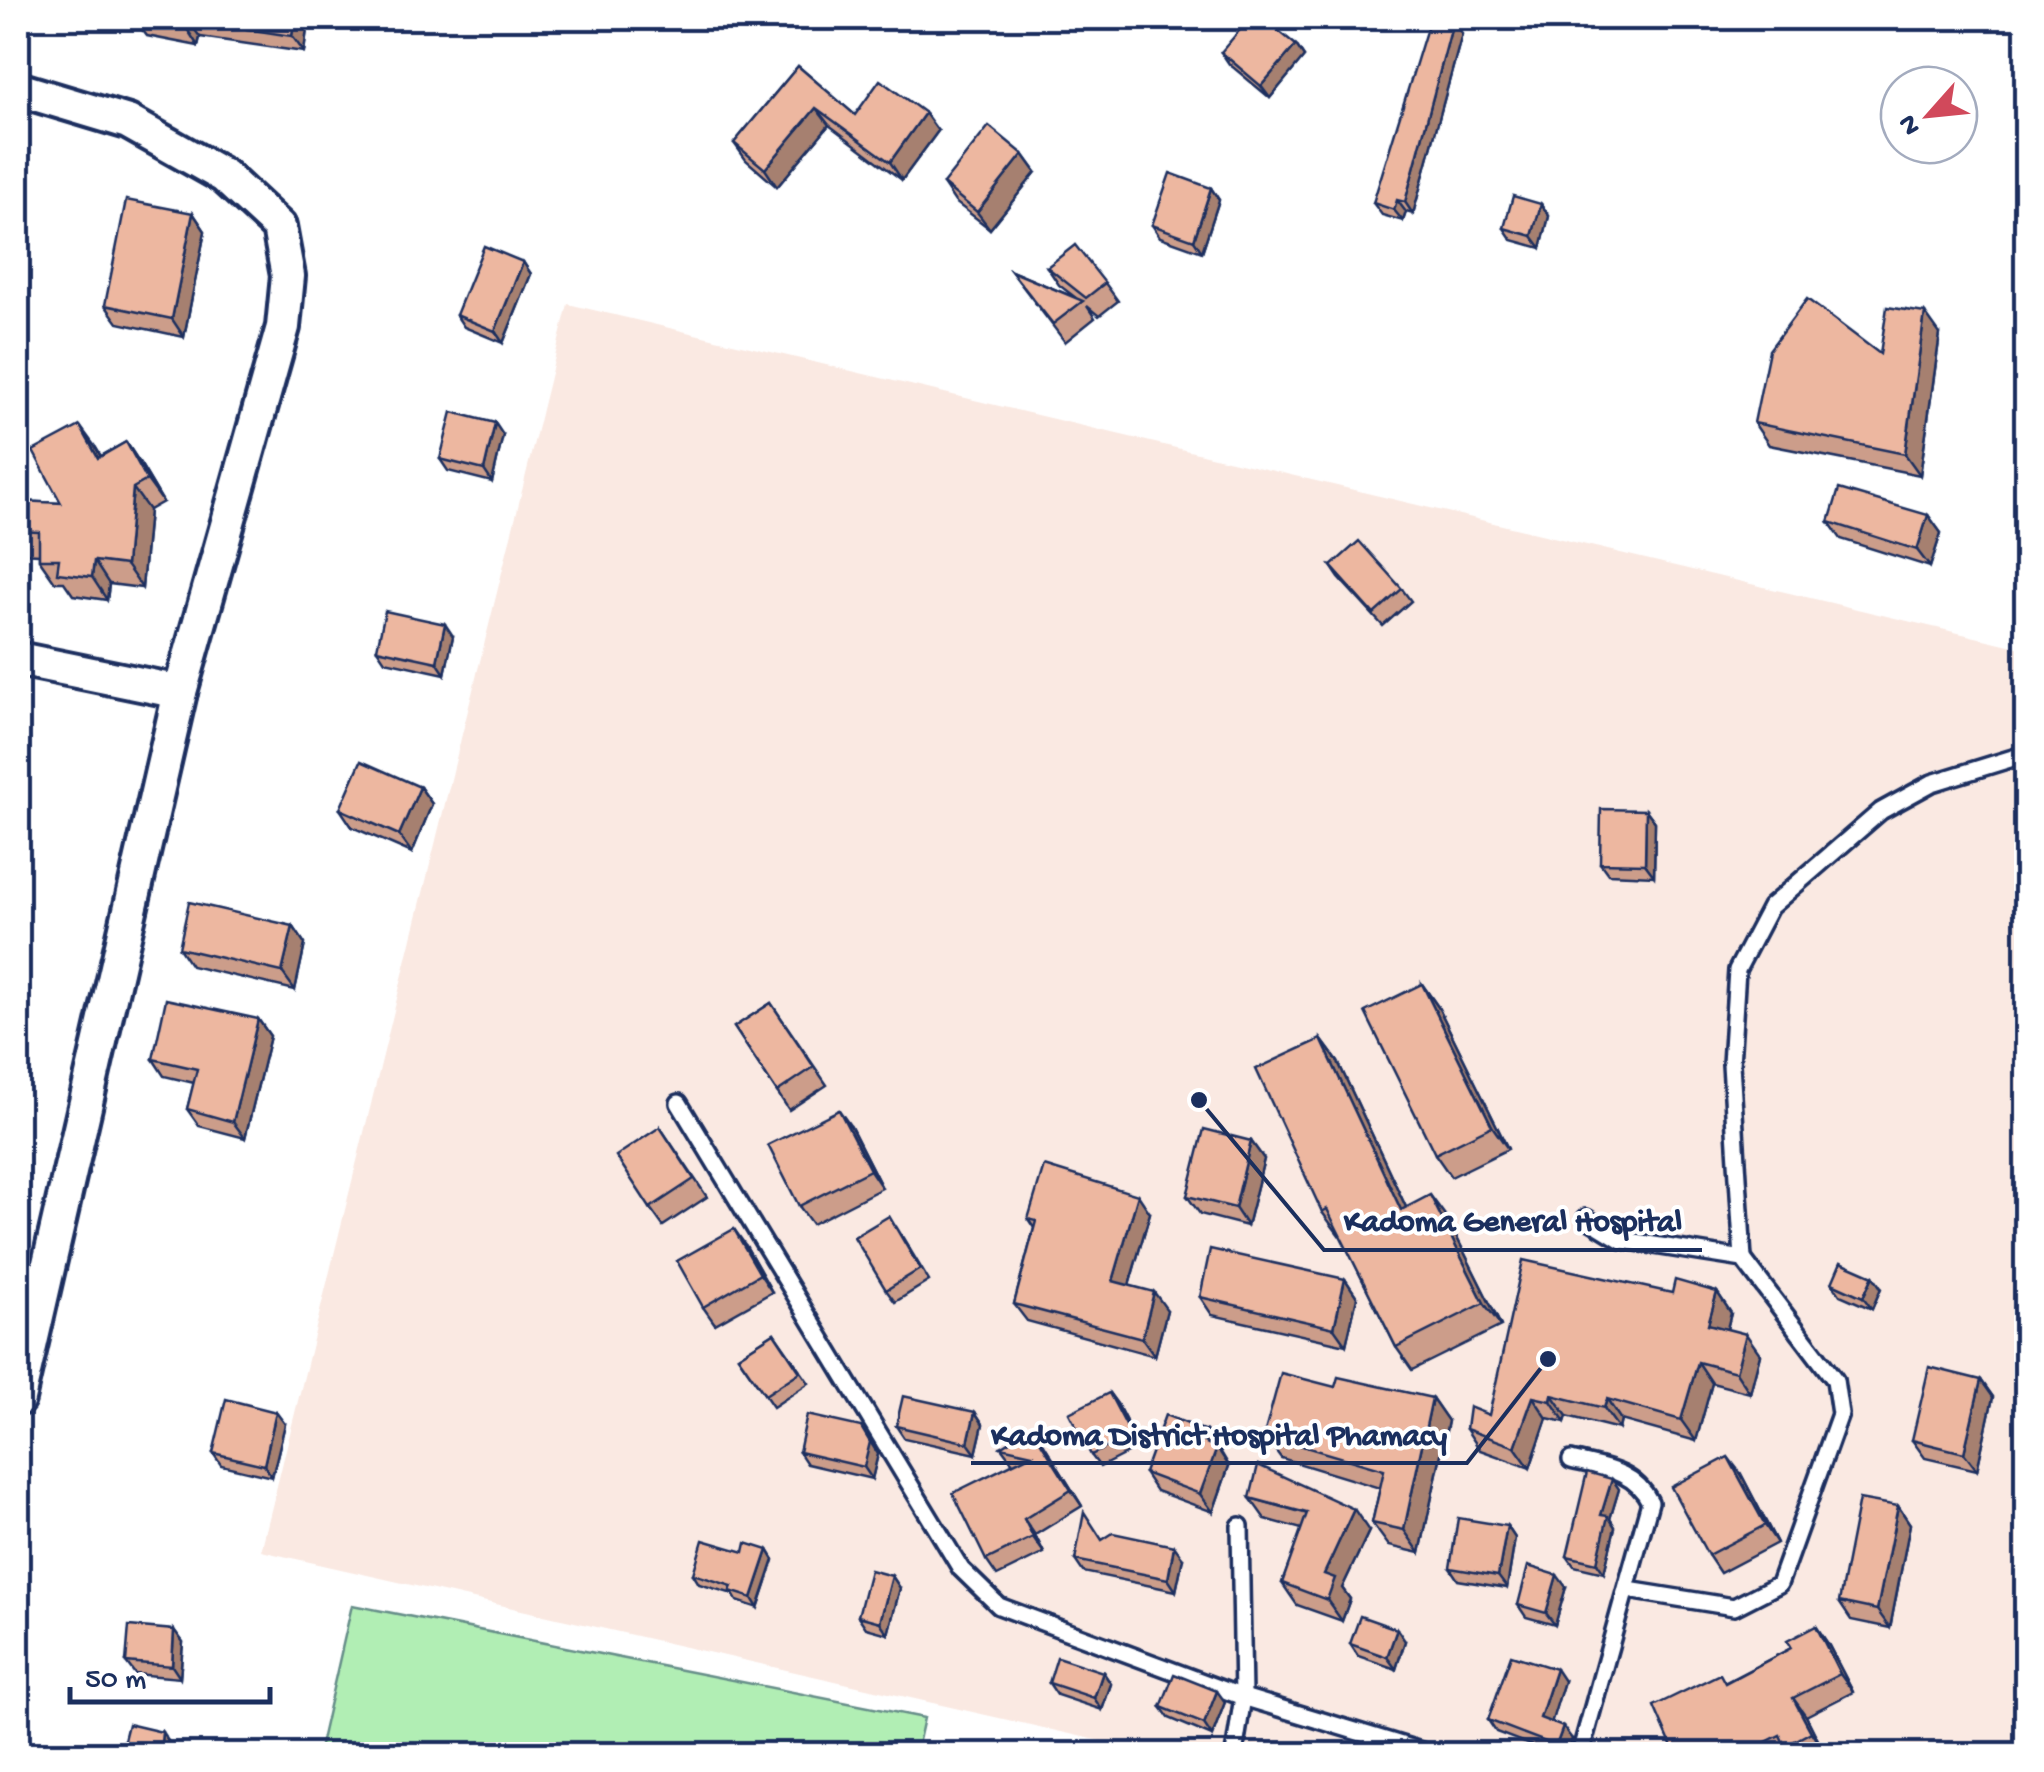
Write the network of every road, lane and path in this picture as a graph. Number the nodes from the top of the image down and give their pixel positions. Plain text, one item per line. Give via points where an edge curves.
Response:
1 (18, 90) edge
2 (18, 659) edge
3 (180, 692) junction
4 (2026, 754) edge
5 (679, 1103) dead end
6 (1586, 1218) dead end
7 (1743, 1259) junction
8 (22, 1356) edge
9 (18, 1399) edge
10 (1571, 1460) dead end
11 (1240, 1526) dead end
12 (1628, 1590) junction
13 (1243, 1697) junction
14 (1234, 1754) edge
15 (1431, 1754) edge
16 (1580, 1754) edge

1 - 3 street via 128,122 184,150 224,176 278,228 288,276 284,327
2 - 3 street
3 - 8 street
4 - 7 lane via 1932,784 1881,811 1770,907 1737,970 1731,1064
5 - 13 lane via 960,1569 999,1606
6 - 7 lane via 1622,1240
7 - 12 lane via 1834,1380 1840,1414 1780,1584 1734,1608
8 - 9 street
10 - 12 lane via 1626,1474 1650,1502
11 - 13 lane
12 - 16 lane
13 - 14 lane
13 - 15 lane

